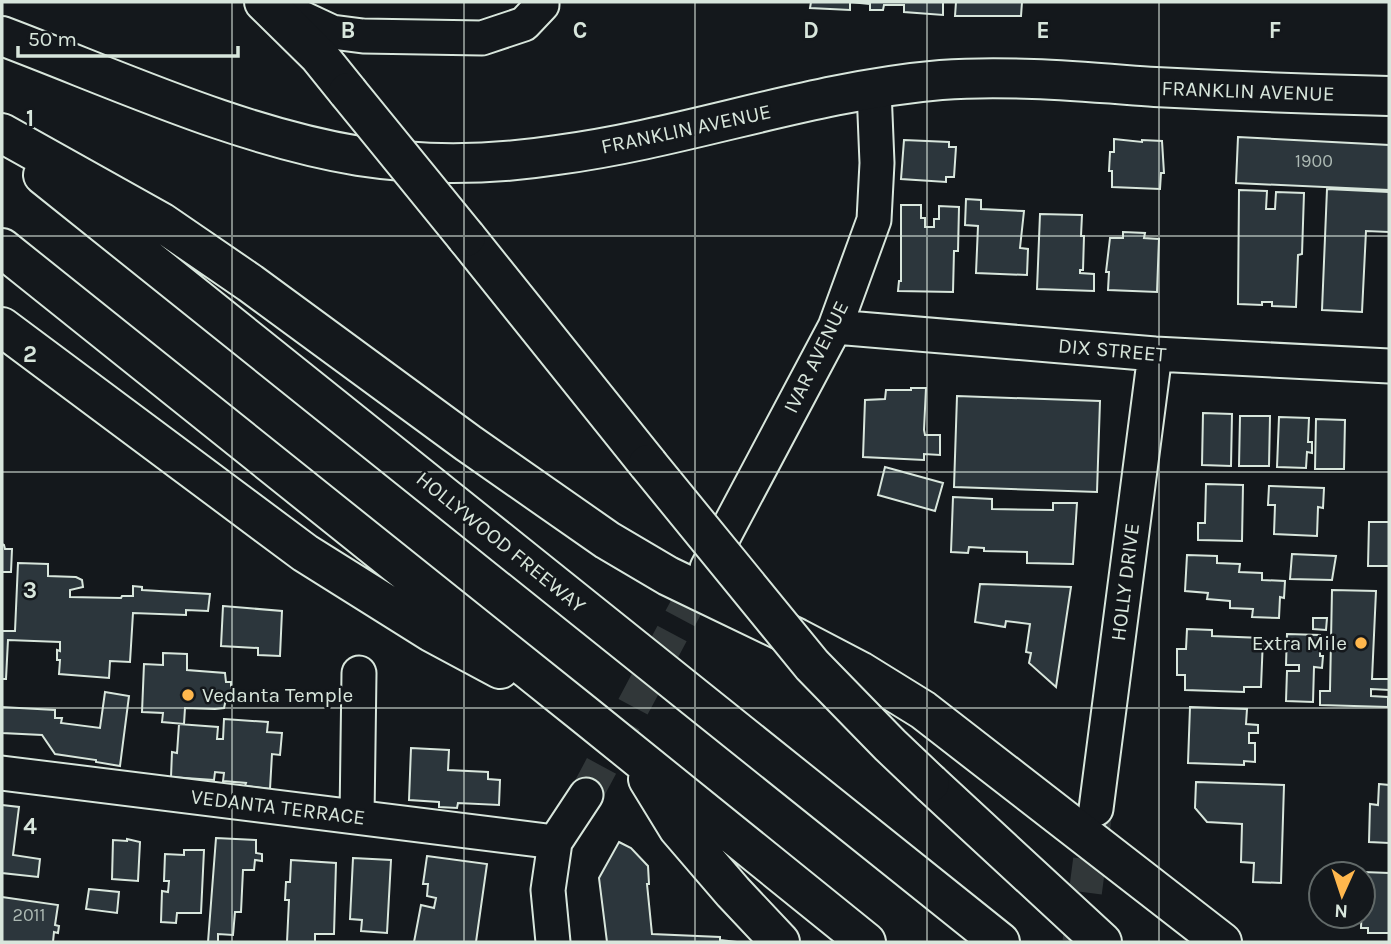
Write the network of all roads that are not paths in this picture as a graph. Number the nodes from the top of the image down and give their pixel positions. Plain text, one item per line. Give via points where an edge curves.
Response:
1 (265, 2) edge
2 (542, 4) edge
3 (2, 36) edge
4 (874, 90) junction
5 (1389, 96) edge
6 (2, 133) edge
7 (2, 143) edge
8 (2, 248) edge
9 (2, 327) edge
10 (835, 327) junction
11 (1155, 354) junction
12 (1389, 366) edge
13 (707, 568) tunnel mouth
14 (359, 673) dead end
15 (585, 715) junction
16 (632, 753) junction
17 (2, 774) edge
18 (586, 795) tunnel mouth
19 (1096, 809) tunnel mouth
20 (357, 817) junction
21 (555, 842) junction
22 (553, 942) edge
23 (780, 942) edge
24 (866, 942) edge
25 (1000, 942) edge
26 (1102, 942) edge
27 (1222, 942) edge

1 - 2 street via 332,32 482,38 524,24
1 - 26 main road, bridge via 348,92 812,665 890,745
3 - 4 main road, FRANKLIN AVENUE via 270,136 360,156 440,163 558,155
4 - 5 main road, FRANKLIN AVENUE via 940,80 1007,78
4 - 10 street, IVAR AVENUE via 874,220
6 - 27 main road via 172,229 607,540 668,576 860,671 923,710
7 - 25 main road, HOLLYWOOD FREEWAY
8 - 15 main road
9 - 15 main road via 306,553 431,632
10 - 11 street, DIX STREET
10 - 13 street, IVAR AVENUE
11 - 12 street, DIX STREET
11 - 19 street, HOLLY DRIVE
14 - 20 street
15 - 16 main road
16 - 23 main road via 678,828
16 - 24 main road
17 - 20 street, VEDANTA TERRACE
18 - 21 street
20 - 21 street, VEDANTA TERRACE
21 - 22 street via 548,890

